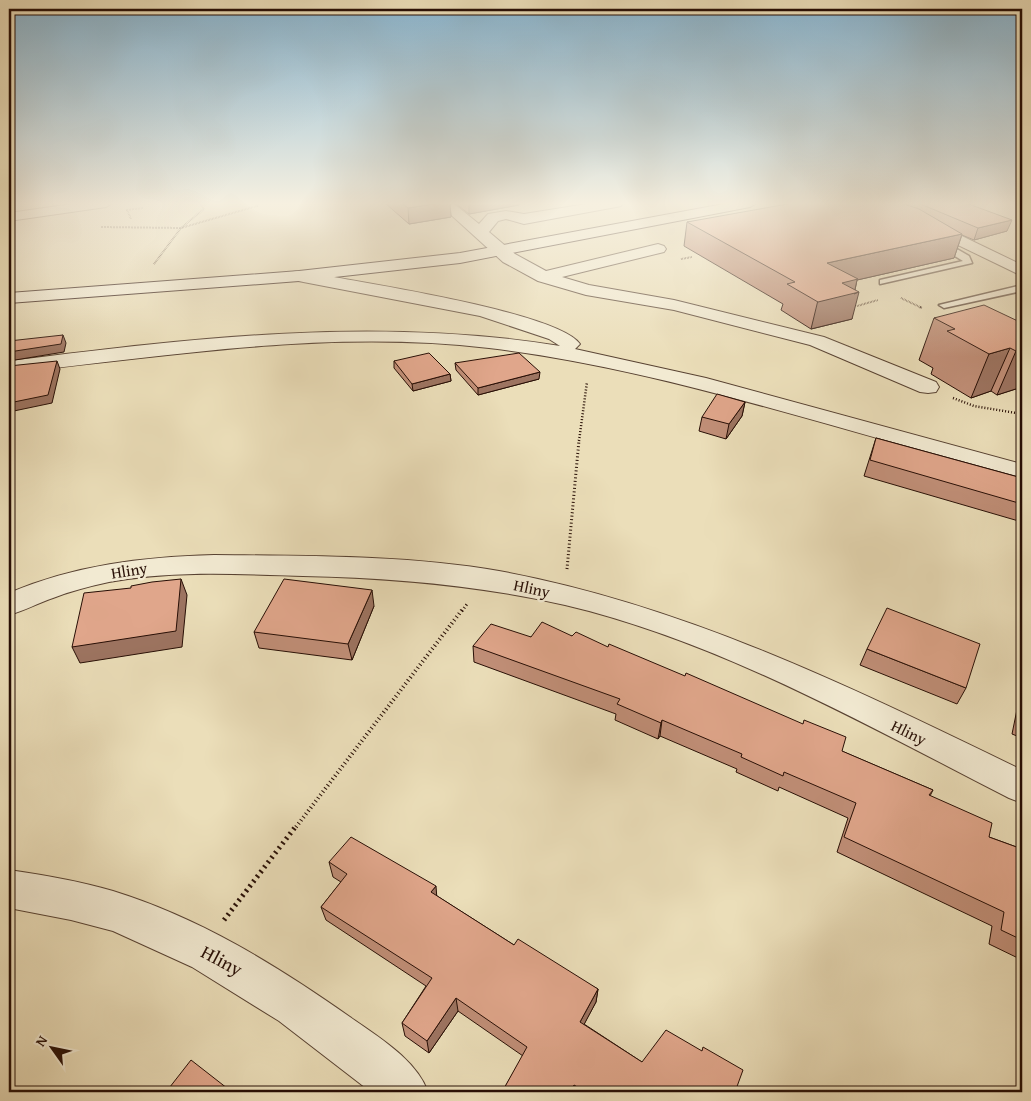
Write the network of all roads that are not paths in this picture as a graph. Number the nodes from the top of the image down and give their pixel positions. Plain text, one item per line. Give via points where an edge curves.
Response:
1 (485, 254) edge
2 (504, 254) edge
3 (634, 254) edge
4 (957, 254) edge
5 (988, 254) edge
6 (1022, 271) edge
7 (299, 276) junction
8 (544, 277) junction
9 (883, 282) edge
10 (1022, 288) edge
11 (9, 298) edge
12 (944, 305) dead end
13 (586, 355) junction
14 (9, 367) edge
15 (928, 387) road end
16 (1022, 471) edge
17 (9, 605) edge
18 (1022, 788) edge
19 (9, 889) edge
20 (404, 1092) edge

1 - 7 street
2 - 8 street
3 - 8 street
4 - 9 lane via 967,263
5 - 6 street
7 - 11 street
7 - 13 street via 484,311 556,334
8 - 15 street via 586,290 674,305 817,341
10 - 12 lane
13 - 14 street via 444,338 332,335 208,343
13 - 16 street via 672,374
17 - 18 street, Hliny via 77,580 165,565 418,571 485,579 561,594 649,618 735,650 813,684
19 - 20 street, Hliny via 80,902 136,920 201,948 275,990 338,1036

